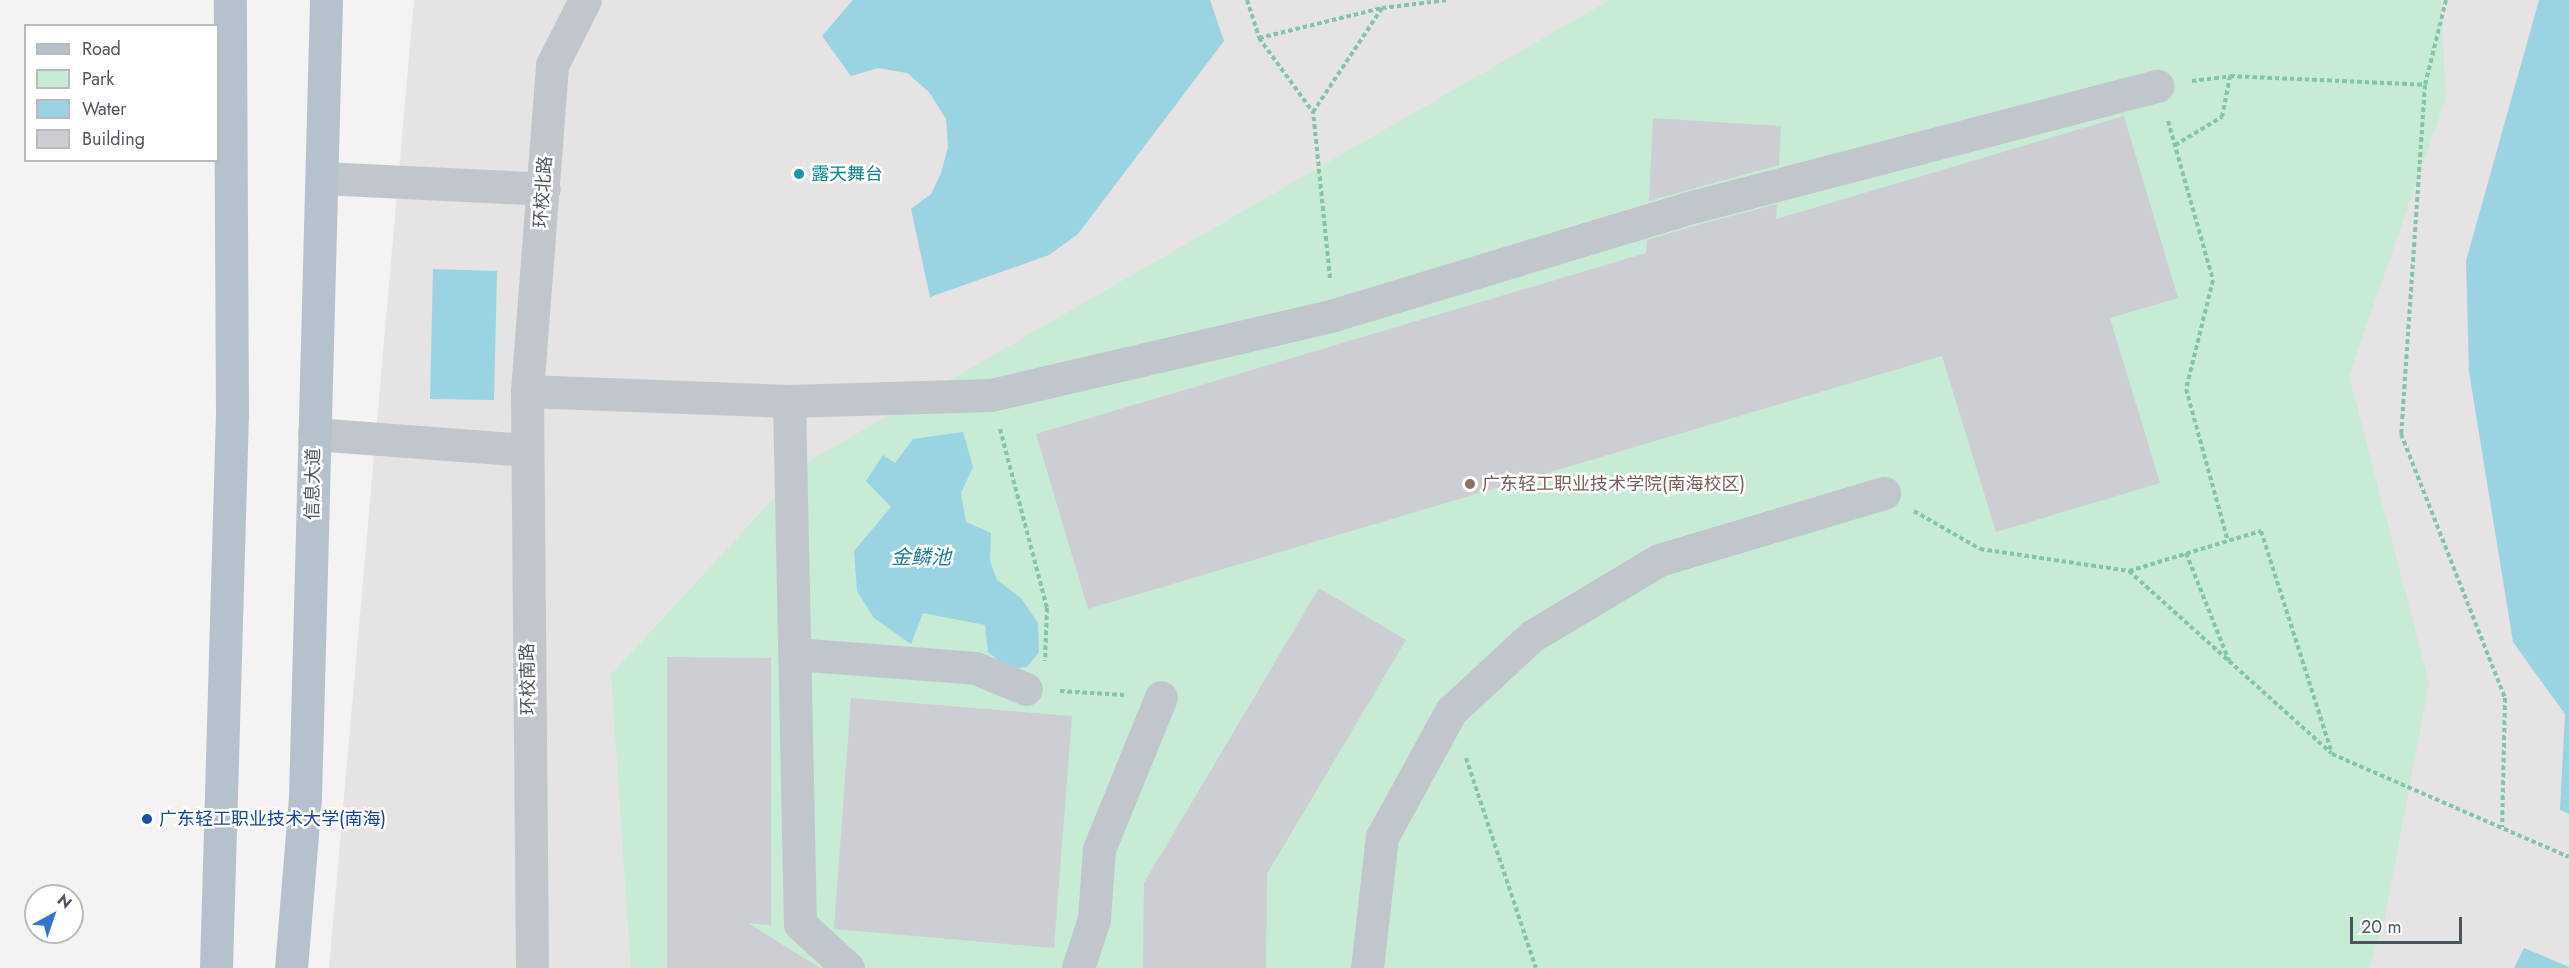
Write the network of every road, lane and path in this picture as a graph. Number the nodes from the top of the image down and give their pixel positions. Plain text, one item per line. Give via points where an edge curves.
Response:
1 (230, 0) edge
2 (326, 0) edge
3 (585, 0) edge
4 (1247, 0) edge
5 (1448, 0) edge
6 (2446, 0) edge
7 (1383, 8) junction
8 (1259, 38) junction
9 (2230, 76) junction
10 (2424, 85) junction
11 (2158, 86) junction
12 (1313, 112) junction
13 (2175, 145) junction
14 (323, 177) junction
15 (544, 189) junction
16 (1334, 315) junction
17 (527, 391) junction
18 (991, 395) junction
19 (789, 401) junction
20 (314, 434) junction
21 (526, 450) junction
22 (1884, 493) joint
23 (2228, 541) junction
24 (2186, 554) junction
25 (2129, 571) junction
26 (795, 654) junction
27 (2229, 661) junction
28 (1026, 688) junction
29 (1161, 697) joint
30 (1451, 711) junction
31 (2332, 754) junction
32 (2502, 827) junction
33 (2569, 857) edge
34 (216, 968) edge
35 (291, 968) edge
36 (532, 968) edge
37 (848, 968) edge
38 (1078, 968) edge
39 (1367, 968) edge
40 (1536, 968) edge

1 - 34 main road via 232,414
2 - 14 main road, 信息大道
3 - 15 street, 环校北路 via 552,65
4 - 8 path
5 - 7 path
6 - 10 path
7 - 8 path
7 - 12 path
8 - 12 path
9 - 10 path
9 - 11 path
9 - 13 path via 2222,117
10 - 32 path via 2401,434 2505,698
11 - 13 path
11 - 16 street via 1696,206
12 - 16 path
13 - 23 path via 2213,280 2186,389
14 - 15 street
14 - 20 main road, 信息大道
15 - 17 street, 环校北路
16 - 18 street
17 - 19 street
17 - 21 street, 环校南路
18 - 19 street
18 - 28 path via 1047,608 1048,657
19 - 26 street
20 - 21 street
20 - 35 main road, 信息大道 via 305,798
21 - 36 street, 环校南路
22 - 25 path via 1980,549
22 - 30 street via 1659,560 1532,636
23 - 24 path
23 - 31 path via 2261,531
24 - 25 path
24 - 27 path
25 - 27 path
26 - 28 street via 975,668
26 - 37 street via 800,924
27 - 31 path
28 - 29 path
29 - 38 street via 1099,849 1094,919
30 - 39 street via 1382,837
30 - 40 path
31 - 32 path
32 - 33 path

